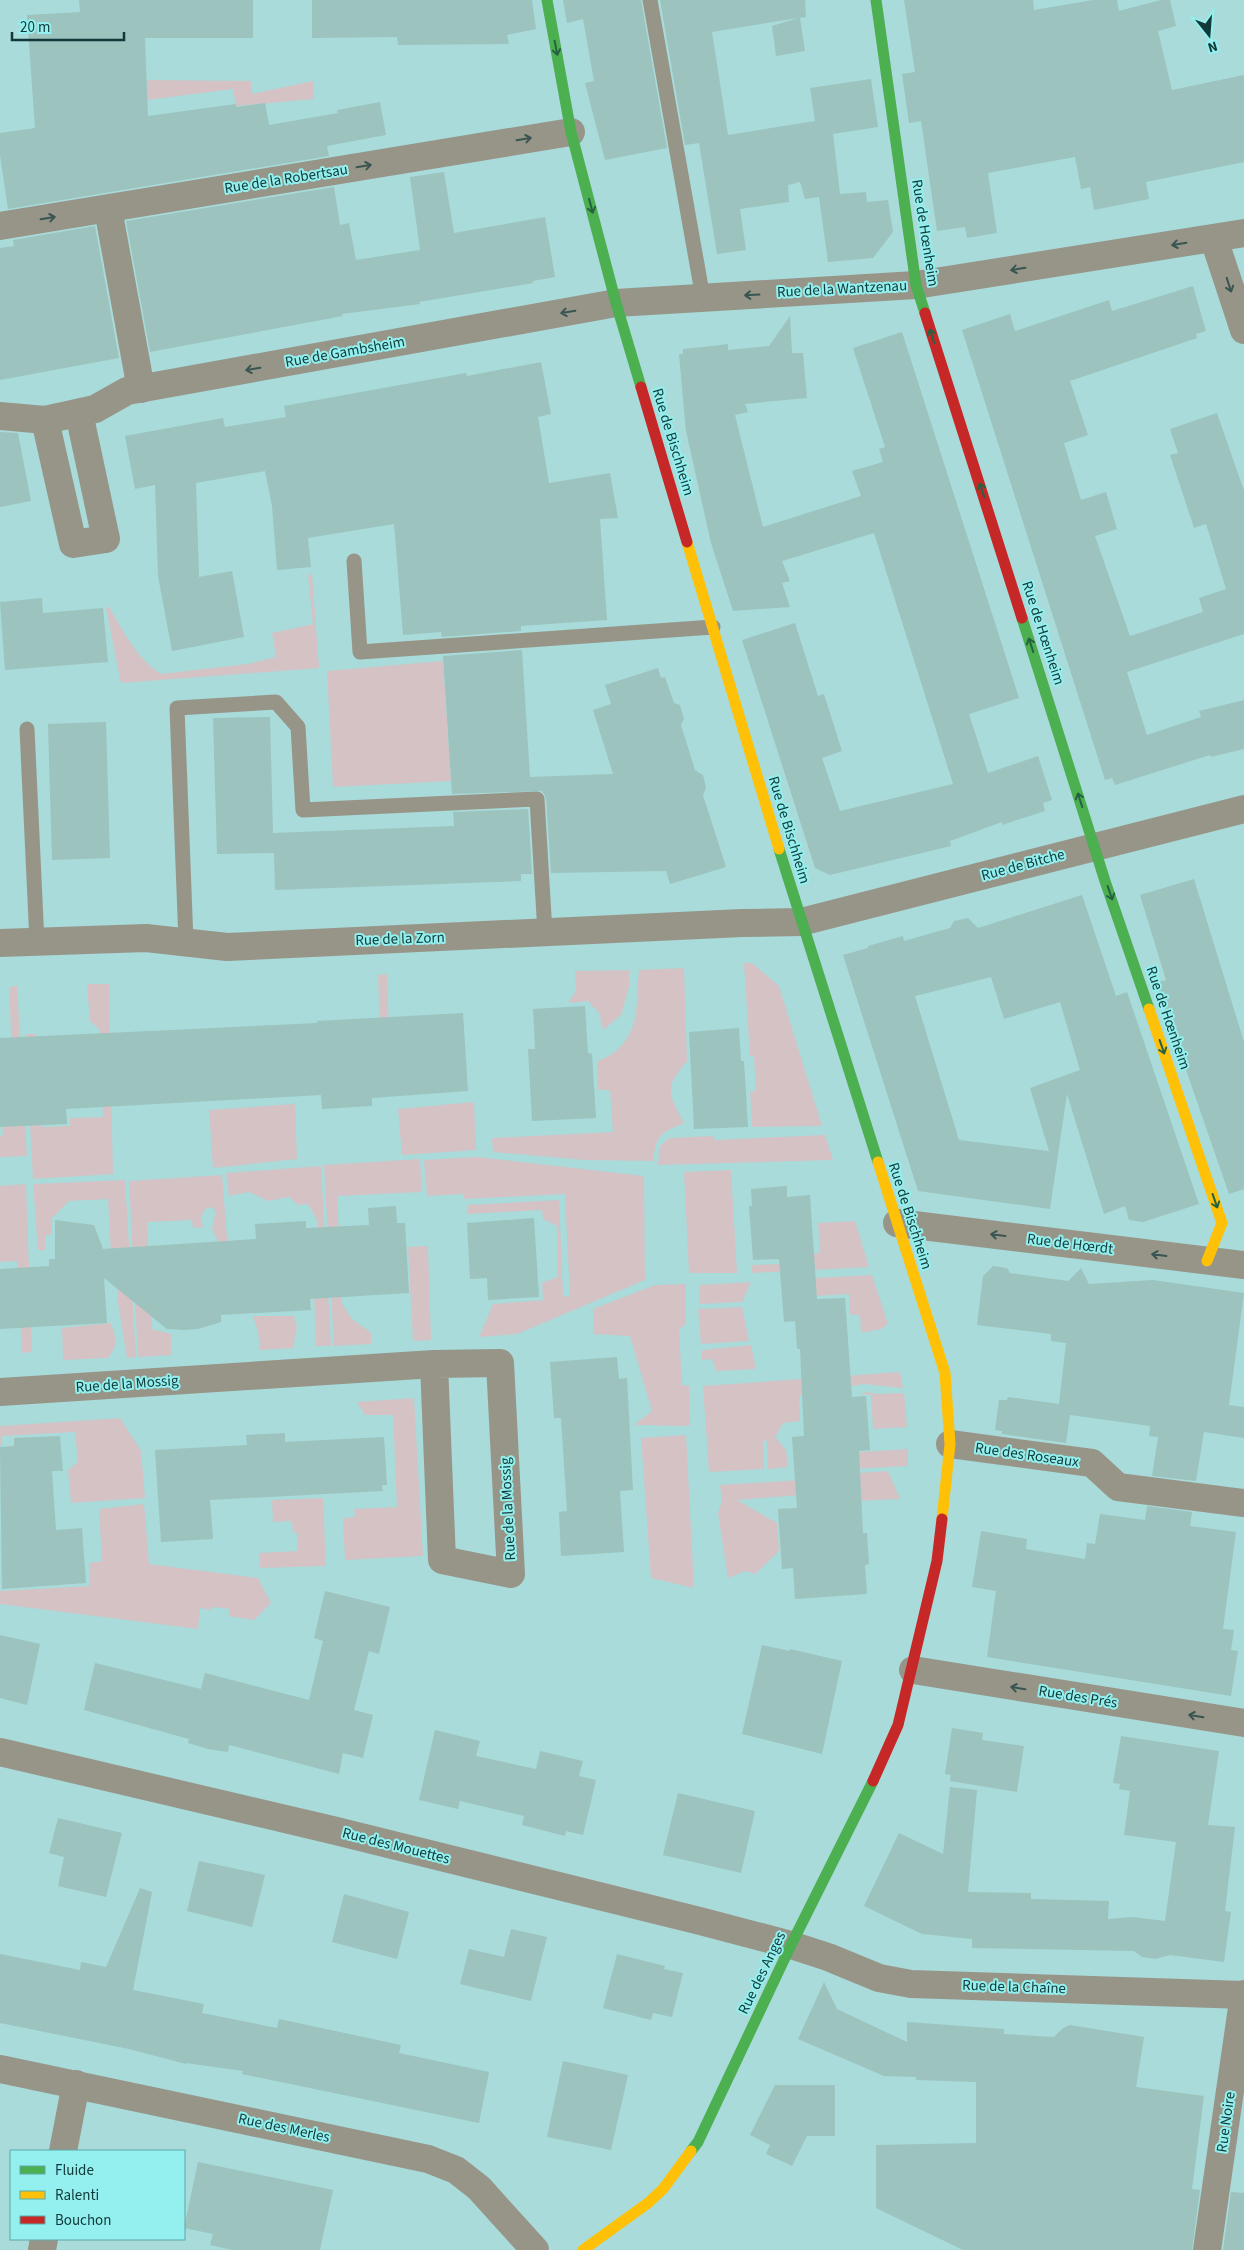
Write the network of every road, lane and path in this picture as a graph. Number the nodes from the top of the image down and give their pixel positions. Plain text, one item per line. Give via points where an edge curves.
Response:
1 (546, 0) edge
2 (650, 0) edge
3 (876, 0) edge
4 (571, 132) junction
5 (108, 209) junction
6 (0, 226) edge
7 (1244, 233) edge
8 (1214, 239) junction
9 (916, 285) junction
10 (703, 298) junction
11 (616, 303) junction
12 (1244, 330) edge
13 (142, 389) junction
14 (78, 413) junction
15 (0, 416) edge
16 (45, 420) junction
17 (354, 561) dead end
18 (713, 627) junction
19 (27, 729) dead end
20 (1244, 809) edge
21 (1095, 847) junction
22 (801, 922) junction
23 (544, 933) junction
24 (37, 942) junction
25 (186, 942) junction
26 (0, 943) edge
27 (897, 1223) junction
28 (1207, 1261) junction
29 (1244, 1265) edge
30 (434, 1364) junction
31 (0, 1392) edge
32 (950, 1444) junction
33 (1244, 1503) edge
34 (913, 1670) junction
35 (1244, 1723) edge
36 (0, 1752) edge
37 (791, 1945) junction
38 (1244, 1995) edge
39 (0, 2069) edge
40 (76, 2084) junction
41 (62, 2150) edge
42 (535, 2250) edge
43 (584, 2250) edge
44 (1207, 2250) edge

1 -> 4 street, Rue de Bischheim
2 - 10 lane
3 - 9 street, Rue de Hœnheim
5 -> 4 street, Rue de la Robertsau
4 -> 11 street, Rue de Bischheim
6 -> 5 street, Rue de la Robertsau
5 - 13 street
7 - 8 street, Rue de la Wantzenau
8 -> 9 street, Rue de la Wantzenau
8 -> 12 street
9 -> 10 street, Rue de la Wantzenau
21 -> 9 street, Rue de Hœnheim
10 - 11 street, Rue de la Wantzenau
11 -> 13 street, Rue de Gambsheim
11 - 18 street, Rue de Bischheim
13 - 14 street, Rue de Gambsheim via 128,391 95,409
14 - 16 street, Rue de Gambsheim
14 - 16 street via 106,539 73,544
15 - 16 street, Rue de Gambsheim
17 - 18 lane via 360,652
18 - 22 street, Rue de Bischheim
19 - 24 lane
20 - 21 street, Rue de Bitche
21 - 22 street, Rue de Bitche
21 -> 28 street, Rue de Hœnheim via 1222,1223
22 - 23 street, Rue de la Zorn
22 - 27 street, Rue de Bischheim
23 - 25 street, Rue de la Zorn via 227,947
23 - 25 lane via 537,799 303,810 298,728 276,702 176,708
24 - 25 street, Rue de la Zorn via 146,938
24 - 26 street, Rue de la Zorn
28 -> 27 street, Rue de Hœrdt
27 - 32 street, Rue de Bischheim via 945,1373
28 - 29 street, Rue de Hœrdt
30 - 30 street, Rue de la Mossig via 500,1363 511,1574 442,1560
30 - 31 street, Rue de la Mossig
32 - 33 street, Rue des Roseaux via 1092,1464 1118,1488
32 - 34 street, Rue de Bischheim via 937,1561
35 -> 34 street, Rue des Prés
34 - 37 street, Rue des Anges via 898,1725 872,1784
36 - 37 street, Rue des Mouettes via 332,1830
37 - 38 street, Rue de la Chaîne via 879,1978 911,1984
37 - 43 street, Rue des Anges via 698,2142 663,2189
38 - 44 street, Rue Noire
39 - 40 street, Rue des Merles
40 - 41 street
40 - 42 street, Rue des Merles via 428,2159 456,2170 479,2188

